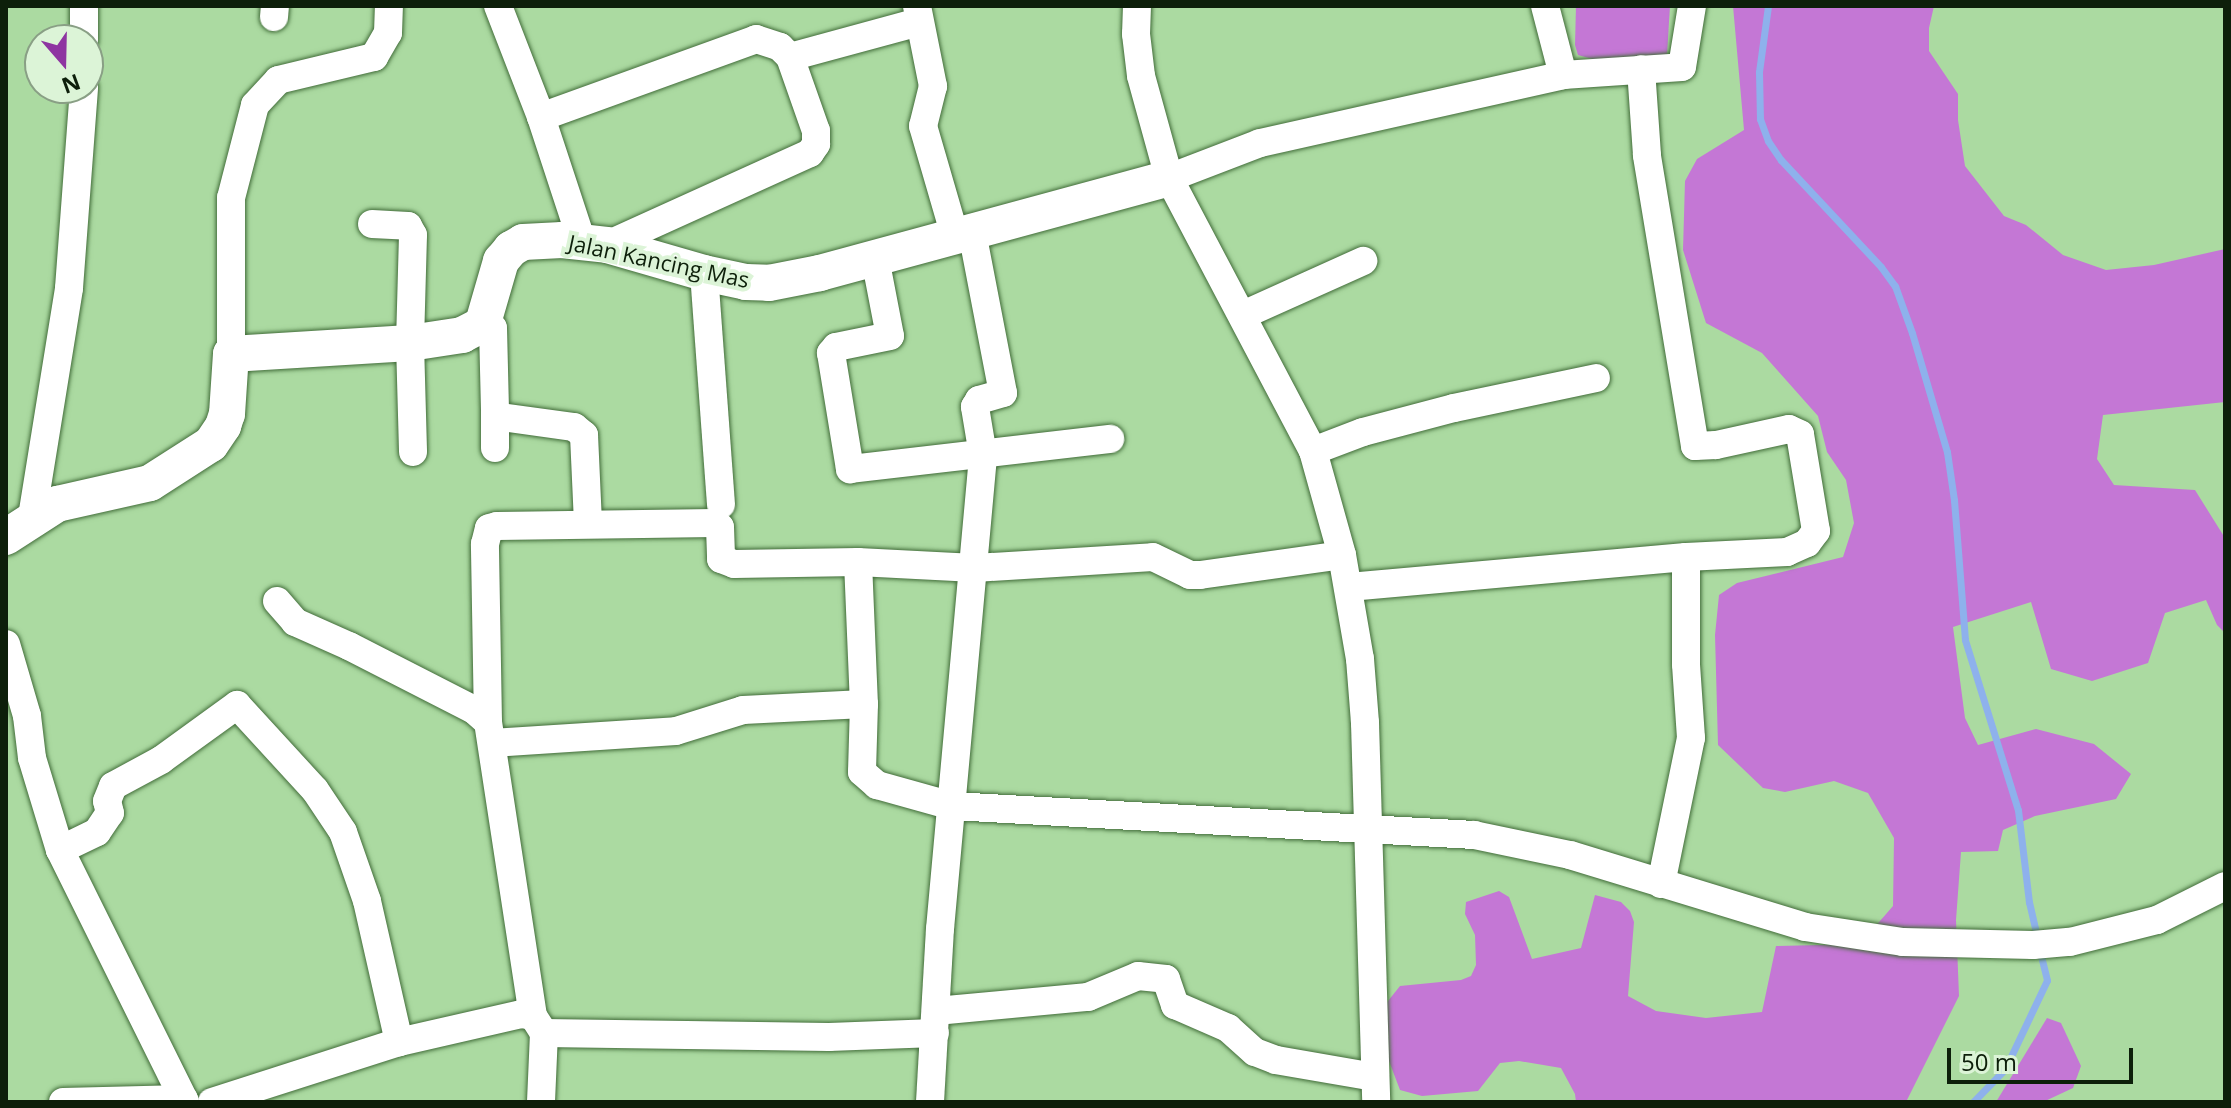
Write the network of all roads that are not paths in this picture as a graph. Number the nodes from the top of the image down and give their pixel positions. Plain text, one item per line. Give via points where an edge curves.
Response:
1 (389, 6) edge
2 (1137, 6) edge
3 (1545, 6) edge
4 (1692, 6) edge
5 (500, 7) edge
6 (918, 14) edge
7 (790, 57) junction
8 (1641, 69) junction
9 (1563, 75) junction
10 (83, 104) edge
11 (541, 117) junction
12 (1169, 178) junction
13 (372, 224) dead end
14 (964, 234) junction
15 (595, 244) junction
16 (875, 258) junction
17 (1363, 261) dead end
18 (704, 273) junction
19 (1243, 315) junction
20 (483, 323) junction
21 (410, 343) junction
22 (231, 354) junction
23 (1596, 378) dead end
24 (495, 412) junction
25 (1110, 439) dead end
26 (495, 448) dead end
27 (1313, 451) junction
28 (413, 452) dead end
29 (983, 455) junction
30 (721, 504) dead end
31 (588, 523) junction
32 (19, 527) edge
33 (1342, 555) junction
34 (1686, 557) junction
35 (858, 562) junction
36 (975, 568) junction
37 (1349, 587) junction
38 (277, 601) dead end
39 (6, 644) edge
40 (864, 704) junction
41 (490, 732) junction
42 (952, 806) junction
43 (1369, 829) junction
44 (60, 850) junction
45 (1661, 884) junction
46 (2223, 891) edge
47 (935, 1022) junction
48 (539, 1024) junction
49 (399, 1042) junction
50 (1375, 1089) edge
51 (185, 1100) edge
52 (63, 1102) edge
53 (212, 1102) edge
54 (541, 1102) edge
55 (930, 1102) edge

1 - 22 street via 388,33 374,57 278,80 255,105 231,198
2 - 12 street via 1141,76
3 - 9 street
4 - 8 street via 1682,67
5 - 11 street
6 - 7 street
6 - 14 street via 933,86 923,126
7 - 11 street via 780,47 756,39
7 - 15 street via 816,131 810,153
8 - 9 street
8 - 34 street via 1647,155 1695,446 1789,429 1800,434 1816,531 1807,543 1787,552
9 - 12 street via 1260,143
10 - 32 street via 69,288
11 - 15 street
12 - 14 street, Jalan Kancing Mas
12 - 19 street
13 - 21 street via 411,229
14 - 16 street, Jalan Kancing Mas
14 - 29 street via 1003,393 976,405
15 - 18 street, Jalan Kancing Mas
15 - 20 street, Jalan Kancing Mas via 523,242 511,249 501,261
16 - 18 street, Jalan Kancing Mas via 769,283
16 - 29 street via 890,336 836,347 831,353 847,465 854,471
17 - 19 street
18 - 30 street
19 - 27 street
20 - 21 street via 462,335
20 - 24 street via 493,328
21 - 22 street
21 - 28 street
22 - 32 street via 227,414 211,444 150,483 57,504
23 - 27 street via 1429,414
24 - 26 street
24 - 31 street via 580,430
25 - 29 street
27 - 33 street
29 - 36 street
31 - 35 street via 719,524 721,559 734,564
31 - 41 street via 497,526 486,533
33 - 36 street via 1200,575 1153,557
33 - 37 street
34 - 37 street
34 - 45 street via 1691,738
35 - 36 street
35 - 40 street
36 - 42 street
37 - 43 street via 1364,711
38 - 41 street via 295,622 474,710
39 - 44 street
40 - 41 street via 743,710 676,731
40 - 42 street via 862,772 868,780
41 - 48 street
42 - 43 street
42 - 47 street
43 - 45 street via 1474,835 1570,855
43 - 50 street
44 - 49 street via 97,832 110,813 107,801 113,786 161,760 237,705 315,790 343,832 367,901
44 - 51 street
45 - 46 street via 1849,935 1903,942 2033,945 2111,934
47 - 48 street via 829,1037
47 - 50 street via 1088,997 1138,976 1166,979 1175,1005 1228,1028 1255,1052
47 - 55 street
48 - 49 street via 502,1017
48 - 54 street
49 - 53 street
51 - 52 street

